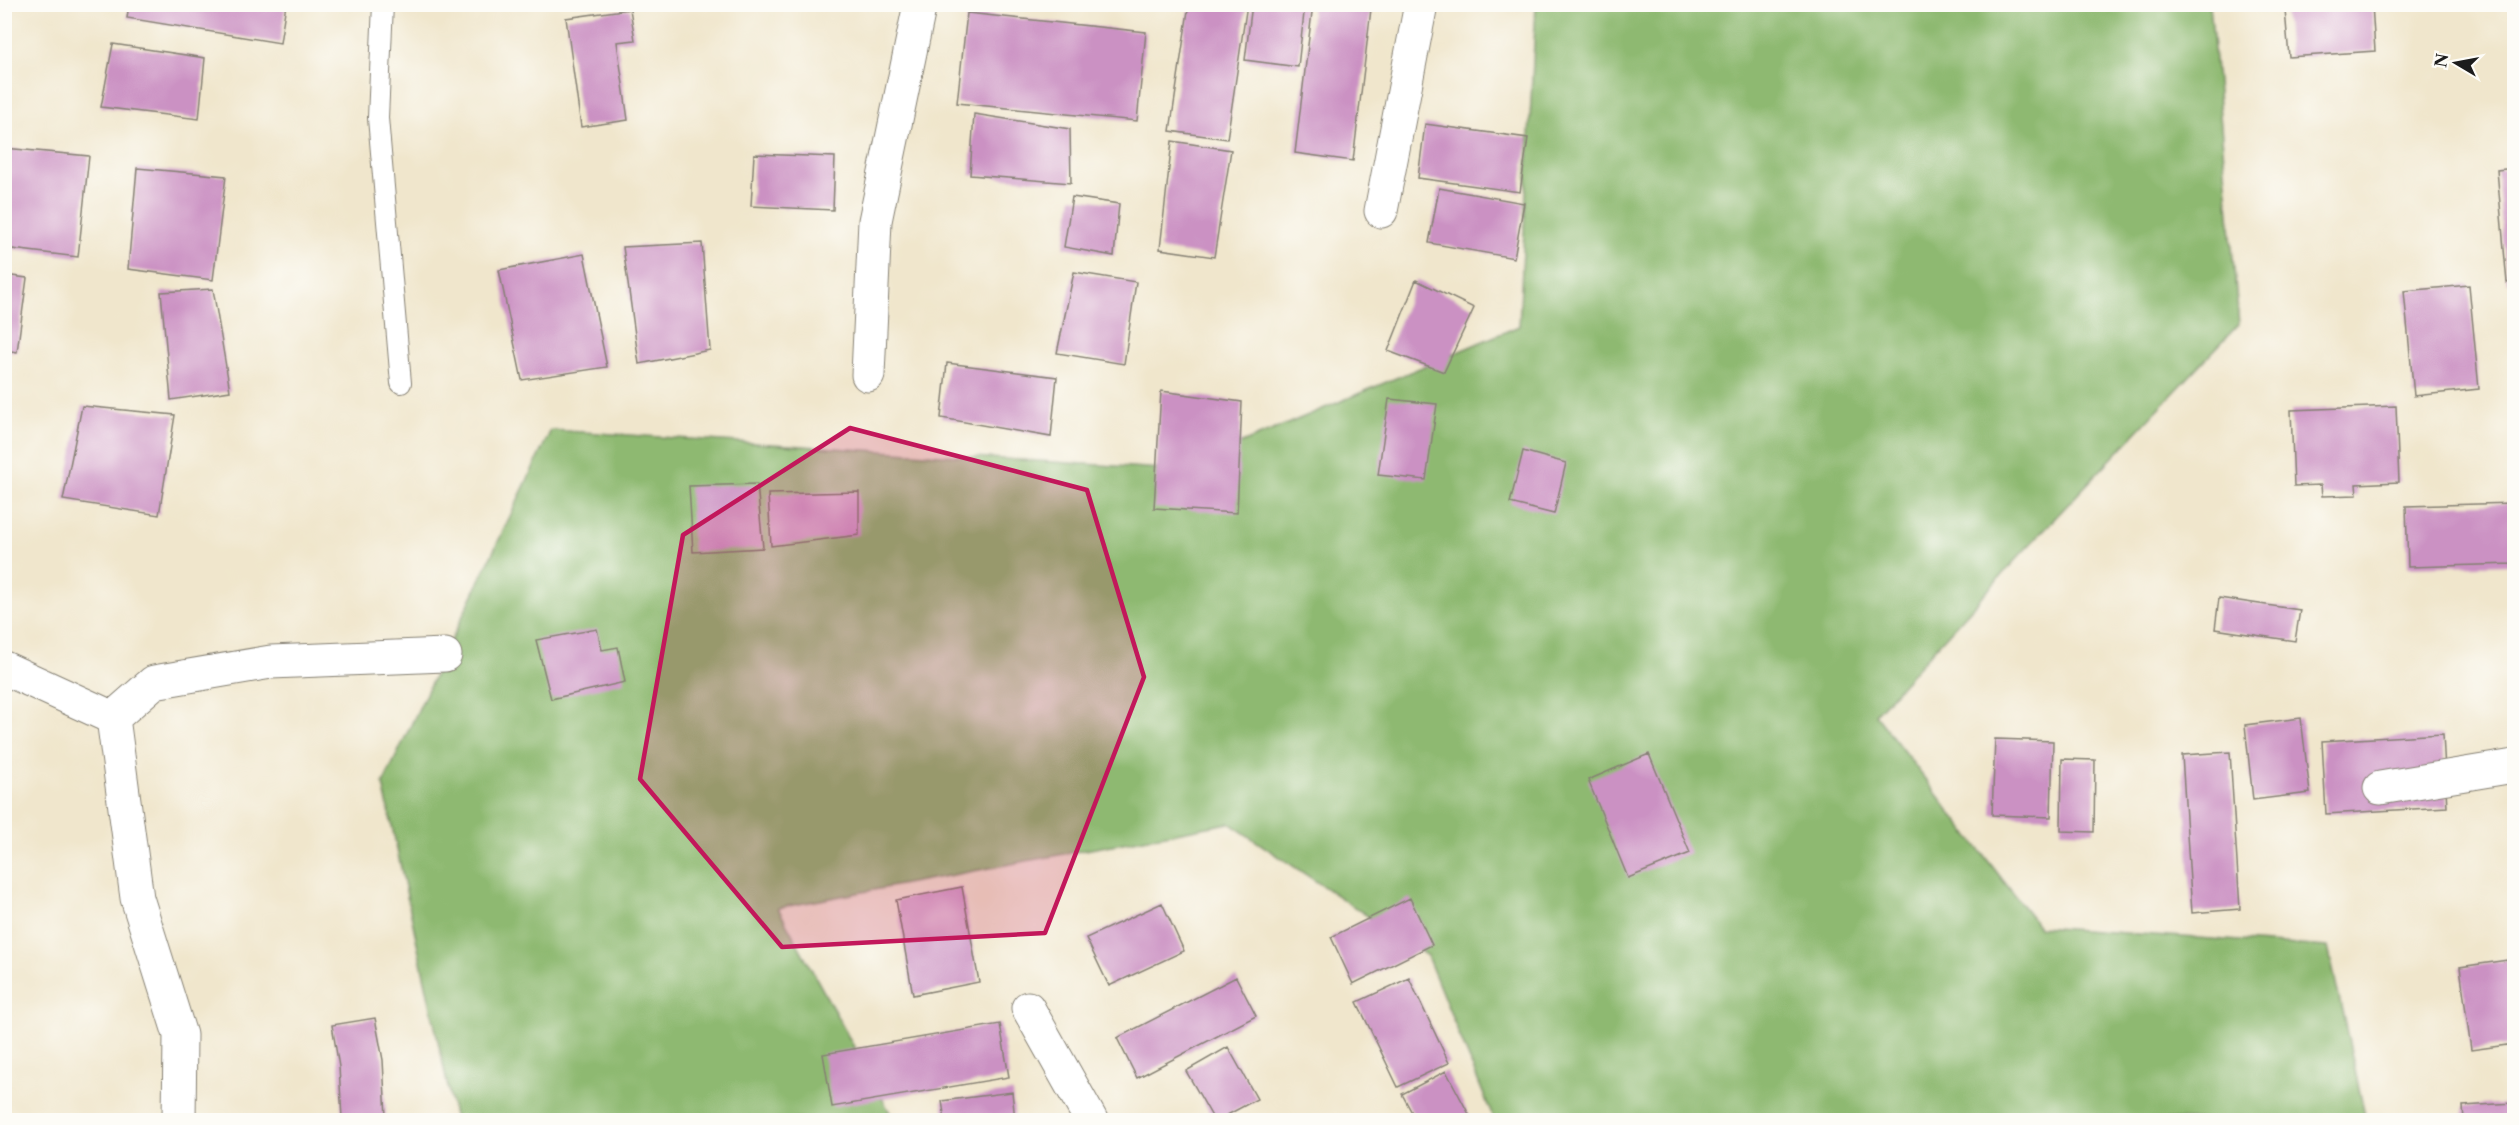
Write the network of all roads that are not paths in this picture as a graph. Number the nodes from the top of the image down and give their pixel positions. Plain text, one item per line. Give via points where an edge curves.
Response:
1 (383, 4) edge
2 (920, 4) edge
3 (1421, 4) edge
4 (1381, 211) dead end
5 (868, 375) dead end
6 (401, 383) dead end
7 (444, 655) dead end
8 (4, 668) edge
9 (113, 718) junction
10 (2514, 766) edge
11 (2380, 788) dead end
12 (1028, 1008) dead end
13 (179, 1120) edge
14 (1090, 1120) edge

1 - 6 lane via 378,118
2 - 5 street via 875,221
3 - 4 street
7 - 9 street via 271,662 154,682
8 - 9 street
9 - 13 street via 137,898 180,1035
10 - 11 street
12 - 14 street

